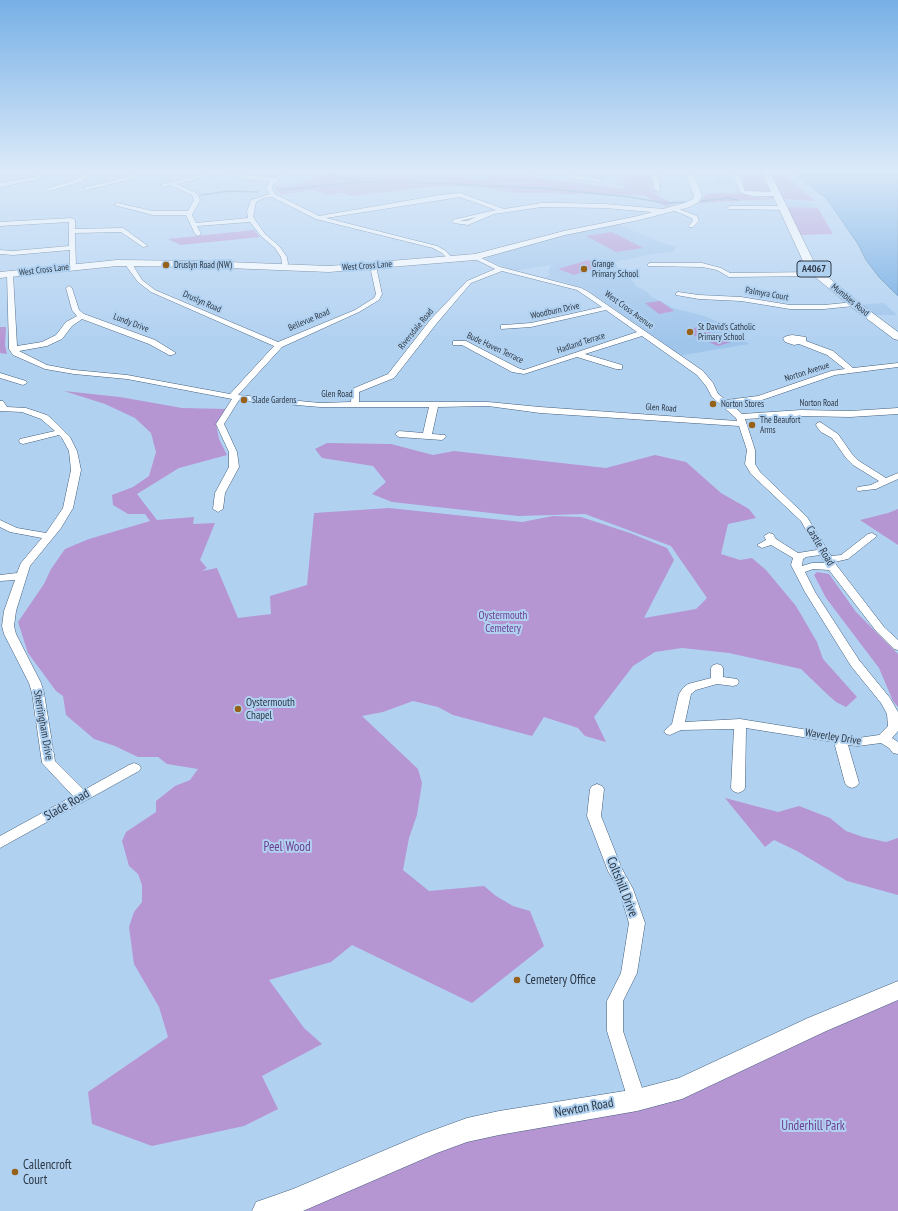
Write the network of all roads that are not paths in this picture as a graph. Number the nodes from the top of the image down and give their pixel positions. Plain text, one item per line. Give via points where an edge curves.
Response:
1 (196, 229) edge
2 (259, 229) edge
3 (360, 229) edge
4 (586, 229) edge
5 (792, 229) edge
6 (72, 231) joint
7 (198, 234) dead end
8 (133, 244) dead end
9 (72, 248) junction
10 (0, 252) edge
11 (475, 256) junction
12 (678, 257) dead end
13 (450, 259) junction
14 (129, 263) junction
15 (683, 265) junction
16 (373, 266) junction
17 (650, 266) dead end
18 (73, 267) junction
19 (283, 267) junction
20 (502, 269) junction
21 (10, 274) junction
22 (818, 274) junction
23 (0, 275) edge
24 (760, 275) junction
25 (765, 282) dead end
26 (69, 288) dead end
27 (678, 294) dead end
28 (854, 304) junction
29 (608, 308) junction
30 (81, 316) junction
31 (504, 327) dead end
32 (642, 333) junction
33 (898, 337) edge
34 (802, 342) dead end
35 (456, 343) dead end
36 (278, 345) junction
37 (13, 349) junction
38 (172, 353) dead end
39 (578, 355) junction
40 (898, 365) edge
41 (619, 367) dead end
42 (852, 370) junction
43 (526, 372) joint
44 (0, 375) edge
45 (23, 384) dead end
46 (234, 396) junction
47 (724, 403) junction
48 (355, 404) junction
49 (434, 405) junction
50 (1, 408) edge
51 (898, 411) edge
52 (741, 420) junction
53 (820, 425) dead end
54 (61, 432) junction
55 (399, 434) dead end
56 (427, 435) junction
57 (442, 437) dead end
58 (23, 441) dead end
59 (898, 476) edge
60 (886, 482) junction
61 (861, 489) dead end
62 (218, 509) dead end
63 (0, 523) edge
64 (47, 536) junction
65 (872, 536) dead end
66 (762, 545) dead end
67 (828, 560) junction
68 (798, 562) junction
69 (20, 576) junction
70 (0, 578) edge
71 (898, 646) edge
72 (733, 682) dead end
73 (740, 723) junction
74 (883, 738) junction
75 (840, 740) junction
76 (898, 750) edge
77 (134, 768) dead end
78 (852, 783) dead end
79 (738, 788) dead end
80 (597, 789) dead end
81 (82, 796) junction
82 (0, 843) edge
83 (898, 990) edge
84 (637, 1100) junction
85 (265, 1211) edge

1 - 7 street
2 - 19 street via 284,257
3 - 13 street via 435,247
4 - 11 street, West Cross Lane
5 - 22 main road, Mumbles Road / A4067 via 808,261
6 - 8 street via 122,230 143,244
6 - 9 street
9 - 10 street
9 - 18 street
11 - 13 street, West Cross Lane
11 - 20 street, West Cross Avenue
12 - 15 street
13 - 16 street, West Cross Lane
14 - 18 street, West Cross Lane
14 - 19 street, West Cross Lane
14 - 36 street, Druslyn Road via 140,281 153,291
15 - 17 street
15 - 24 street via 712,267 729,275
16 - 19 street, West Cross Lane via 329,269
16 - 36 street, Bellevue Road via 379,294 375,302
18 - 21 street, West Cross Lane
20 - 29 street, West Cross Avenue via 579,289
20 - 48 street, Riversdale Road via 469,282 390,376 355,391
21 - 23 street, West Cross Lane
21 - 37 street
22 - 24 street
22 - 28 main road, Mumbles Road / A4067
24 - 25 street
26 - 30 street via 76,310
27 - 28 street, Palmyra Court via 741,299 790,307
28 - 33 main road, Mumbles Road / A4067
29 - 31 street, Woodburn Drive via 531,325
29 - 32 street, West Cross Avenue
30 - 37 street via 59,337 44,344
30 - 38 street, Lundy Drive via 152,342
32 - 39 street, Hadland Terrace
32 - 47 street, West Cross Avenue via 686,362 700,374
34 - 42 street via 830,353
35 - 43 street, Bude Haven Terrace via 463,343 515,370
36 - 46 street, Bellevue Road
37 - 46 street, Glen Road via 16,354 45,367 127,377
39 - 41 street
39 - 43 street, Hadland Terrace
40 - 42 street, Norton Avenue
42 - 47 street, Norton Avenue via 834,373 759,398
44 - 45 street
46 - 48 street, Glen Road via 320,405
46 - 62 street via 220,424 233,452 234,467 220,493
47 - 52 street, West Cross Avenue
48 - 49 street, Glen Road
49 - 52 street, Glen Road via 488,404 540,410
49 - 56 street
50 - 54 street, Sherringham Drive via 23,410 44,417
51 - 52 street, Norton Road via 850,414 801,413
52 - 67 street, Castle Road via 750,450 750,464 756,474 804,519
53 - 60 street via 835,436 856,463
54 - 58 street via 32,436
54 - 64 street, Sherringham Drive via 72,447 76,470 68,508
55 - 56 street
56 - 57 street
59 - 60 street
60 - 61 street
63 - 64 street via 14,530
64 - 69 street, Sherringham Drive via 24,565
65 - 67 street via 844,557
66 - 68 street via 770,539
67 - 68 street via 812,566
67 - 68 street via 815,552
67 - 71 street, Castle Road via 880,629
68 - 74 street via 810,592 836,634 893,714 894,727
69 - 70 street
69 - 81 street, Sherringham Drive via 8,618 10,634 36,683 49,763
72 - 73 street, Waverley Drive via 717,674 687,690 674,728
73 - 75 street, Waverley Drive via 788,729
73 - 79 street
74 - 75 street, Waverley Drive via 871,742
74 - 76 street
75 - 78 street
77 - 81 street, Slade Road
80 - 84 street, Coltshill Drive via 594,816 626,890 637,923 629,973 615,1001 615,1031
81 - 82 street, Slade Road
83 - 84 street, Newton Road via 816,1025 682,1088
84 - 85 street, Newton Road via 467,1130 294,1202

